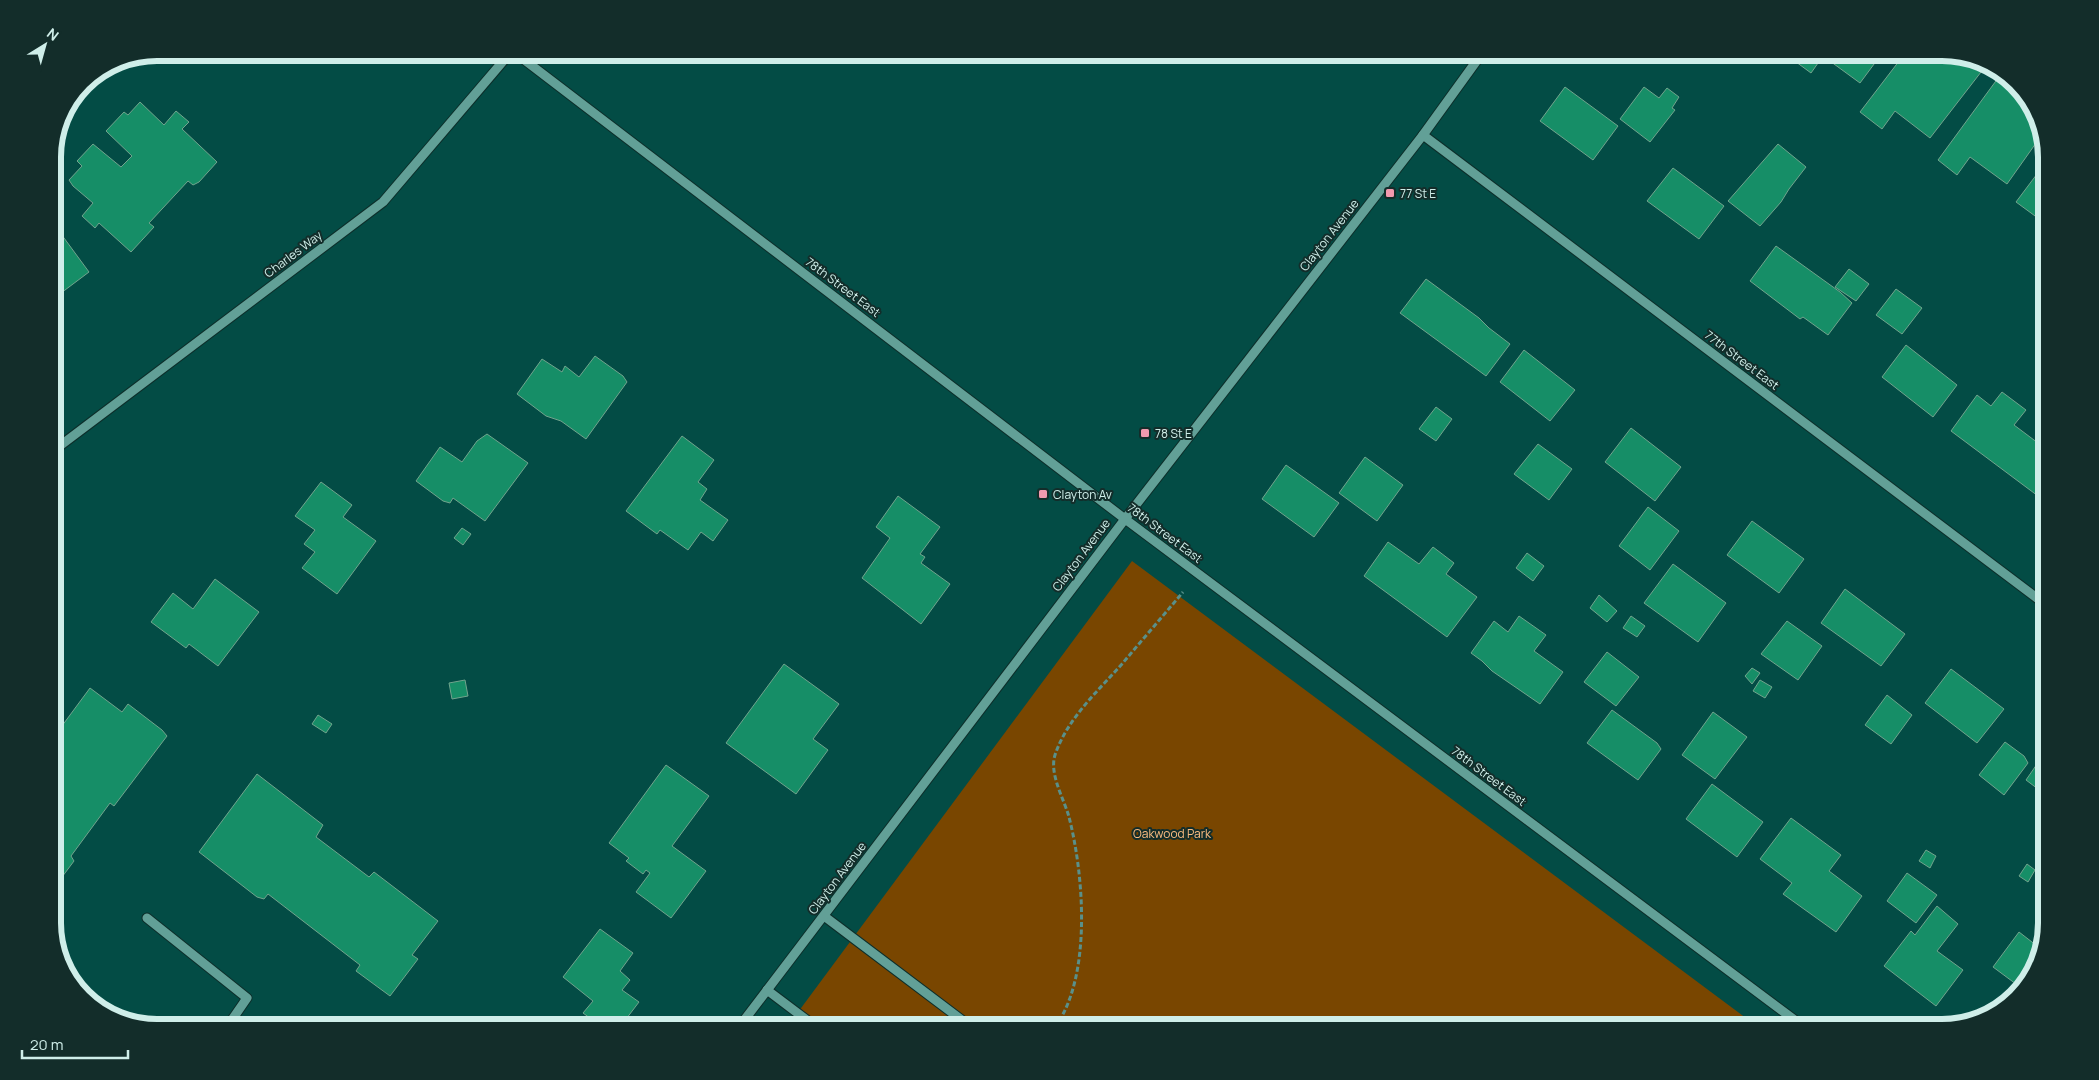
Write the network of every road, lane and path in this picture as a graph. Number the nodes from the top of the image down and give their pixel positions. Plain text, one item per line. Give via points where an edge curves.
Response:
1 (505, 61) edge
2 (525, 61) edge
3 (1476, 61) edge
4 (1423, 135) junction
5 (61, 446) edge
6 (1125, 518) junction
7 (1198, 574) junction
8 (2038, 599) edge
9 (824, 916) junction
10 (147, 918) dead end
11 (767, 990) junction
12 (232, 1019) edge
13 (746, 1019) edge
14 (804, 1019) edge
15 (958, 1019) edge
16 (1060, 1019) edge
17 (1792, 1019) edge

1 - 5 street, Charles Way via 383,202
2 - 6 street, 78th Street East
3 - 4 street, Clayton Avenue
4 - 6 street, Clayton Avenue
4 - 8 street, 77th Street East
6 - 7 street, 78th Street East
6 - 9 street, Clayton Avenue
7 - 16 path via 1068,726 1054,757 1055,776 1073,834 1081,928 1078,970 1072,994
7 - 17 street, 78th Street East
9 - 11 street, Clayton Avenue
9 - 15 street
10 - 12 street via 247,998
11 - 13 street, Clayton Avenue
11 - 14 street

